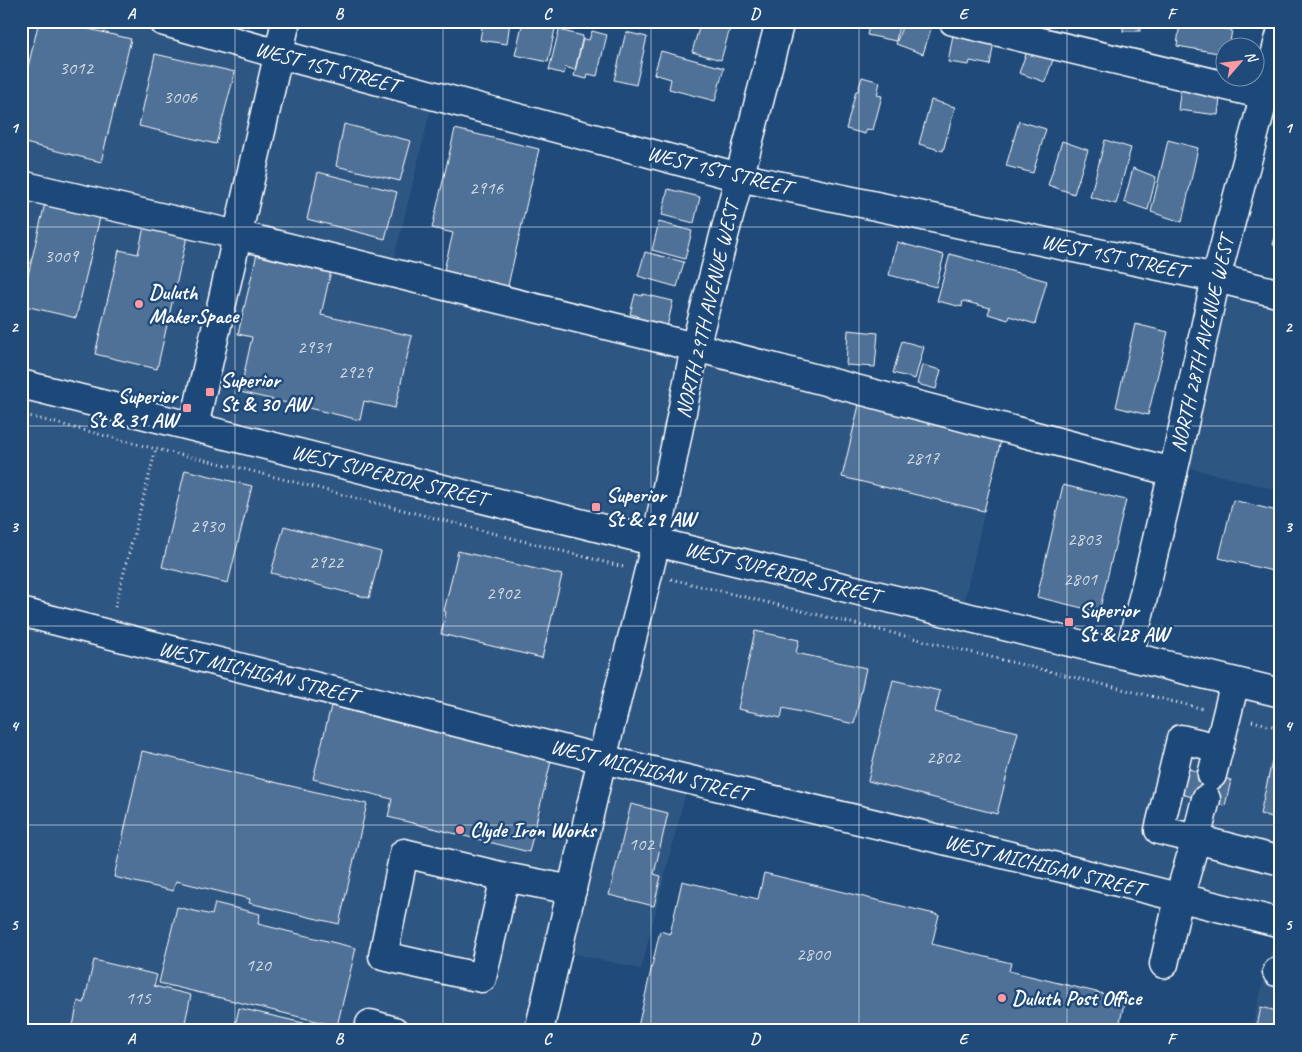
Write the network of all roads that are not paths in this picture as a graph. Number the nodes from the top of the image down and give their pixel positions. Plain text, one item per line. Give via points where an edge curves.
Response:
1 (162, 21) edge
2 (286, 21) edge
3 (780, 21) edge
4 (953, 21) edge
5 (1281, 33) edge
6 (278, 54) junction
7 (1273, 97) edge
8 (739, 177) junction
9 (21, 185) edge
10 (237, 235) junction
11 (1216, 278) junction
12 (1281, 294) edge
13 (694, 347) junction
14 (21, 384) edge
15 (194, 426) junction
16 (1173, 472) junction
17 (656, 542) junction
18 (21, 612) edge
19 (1129, 656) junction
20 (1235, 682) junction
21 (1281, 693) edge
22 (1219, 748) junction
23 (602, 759) junction
24 (1196, 839) junction
25 (1281, 861) edge
26 (505, 877) junction
27 (572, 890) junction
28 (1179, 898) junction
29 (1281, 923) edge
30 (1164, 964) dead end
31 (539, 1031) edge

1 - 6 street, WEST 1ST STREET
2 - 6 street
3 - 8 street, NORTH 29TH AVENUE WEST
4 - 7 street
5 - 7 street, NORTH 28TH AVENUE WEST
6 - 8 street, WEST 1ST STREET
6 - 10 street
7 - 11 street, NORTH 28TH AVENUE WEST
8 - 11 street, WEST 1ST STREET
8 - 13 street, NORTH 29TH AVENUE WEST
9 - 10 street
10 - 13 street
10 - 15 street
11 - 12 street, WEST 1ST STREET
11 - 16 street, NORTH 28TH AVENUE WEST
13 - 16 street
13 - 17 street, NORTH 29TH AVENUE WEST
14 - 15 street, WEST SUPERIOR STREET
15 - 17 street, WEST SUPERIOR STREET
16 - 19 street, NORTH 28TH AVENUE WEST
17 - 19 street, WEST SUPERIOR STREET
17 - 23 street, NORTH 29TH AVENUE WEST
18 - 23 street, WEST MICHIGAN STREET
19 - 20 street, WEST SUPERIOR STREET
20 - 21 street, WEST SUPERIOR STREET
20 - 22 street
22 - 24 street
22 - 24 street via 1181,739 1159,830
23 - 27 street, NORTH 29TH AVENUE WEST
23 - 28 street, WEST MICHIGAN STREET
24 - 25 street
24 - 28 street
26 - 26 street via 404,853 382,956 482,978
26 - 27 street
27 - 31 street, NORTH 29TH AVENUE WEST
28 - 29 street, WEST MICHIGAN STREET
28 - 30 street

